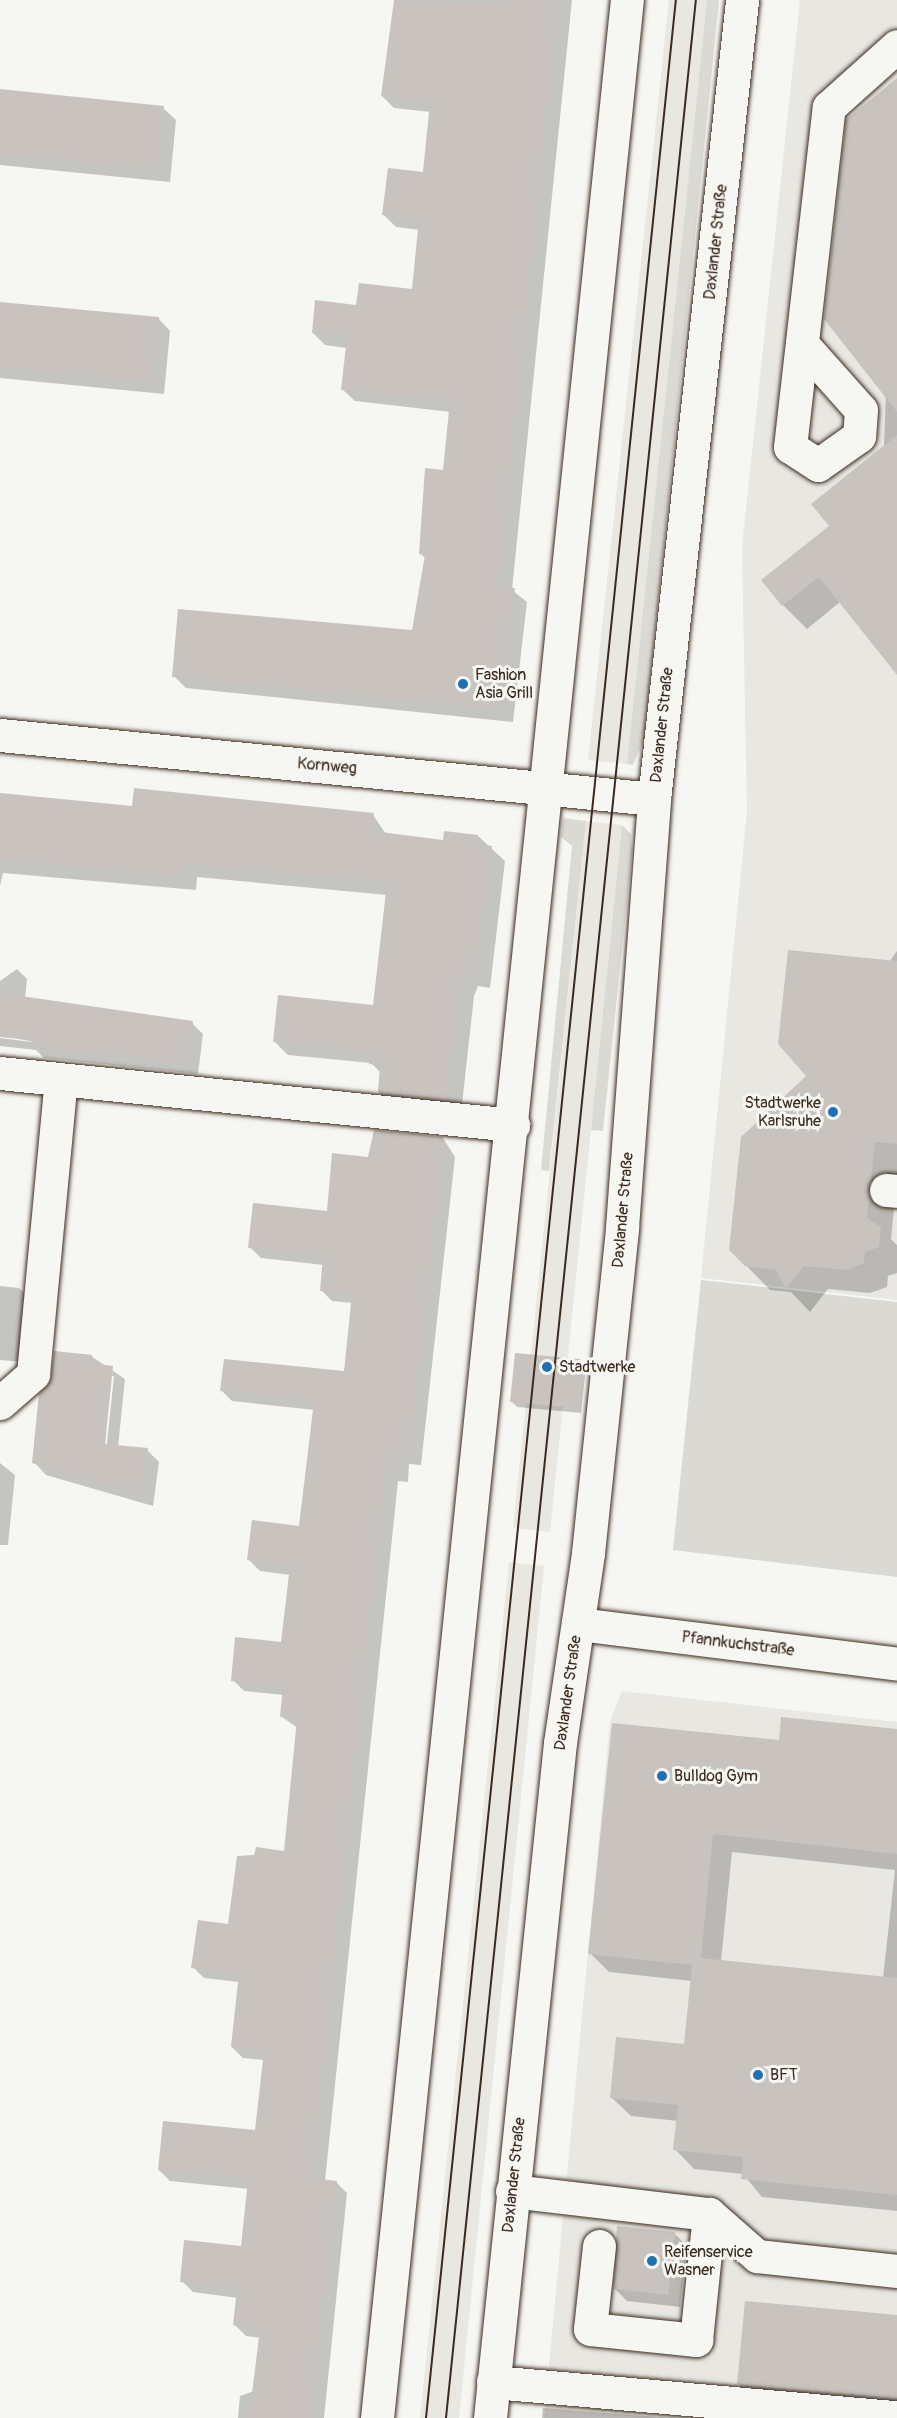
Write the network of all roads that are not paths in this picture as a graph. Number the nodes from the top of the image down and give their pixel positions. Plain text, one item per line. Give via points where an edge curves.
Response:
1 (627, 0) edge
2 (742, 0) edge
3 (897, 46) edge
4 (803, 345) dead end
5 (0, 735) edge
6 (547, 785) junction
7 (654, 799) junction
8 (0, 1073) edge
9 (62, 1080) junction
10 (513, 1125) junction
11 (0, 1403) edge
12 (578, 1624) junction
13 (897, 1664) edge
14 (512, 2191) junction
15 (709, 2214) junction
16 (599, 2246) dead end
17 (897, 2271) edge
18 (494, 2382) junction
19 (897, 2417) edge
20 (377, 2418) edge
21 (490, 2418) edge

1 - 6 street
2 - 7 street, Daxlander Straße
3 - 4 street via 829,107
5 - 6 street, Kornweg
6 - 7 street, Kornweg
6 - 10 street
7 - 12 street, Daxlander Straße via 622,1227
8 - 9 street
9 - 10 street
9 - 11 street via 33,1374
10 - 20 street
12 - 13 street, Pfannkuchstraße
12 - 14 street, Daxlander Straße
14 - 15 street
14 - 18 street, Daxlander Straße
15 - 16 street via 696,2340 590,2329
15 - 17 street via 757,2256
18 - 19 street
18 - 21 street, Daxlander Straße

